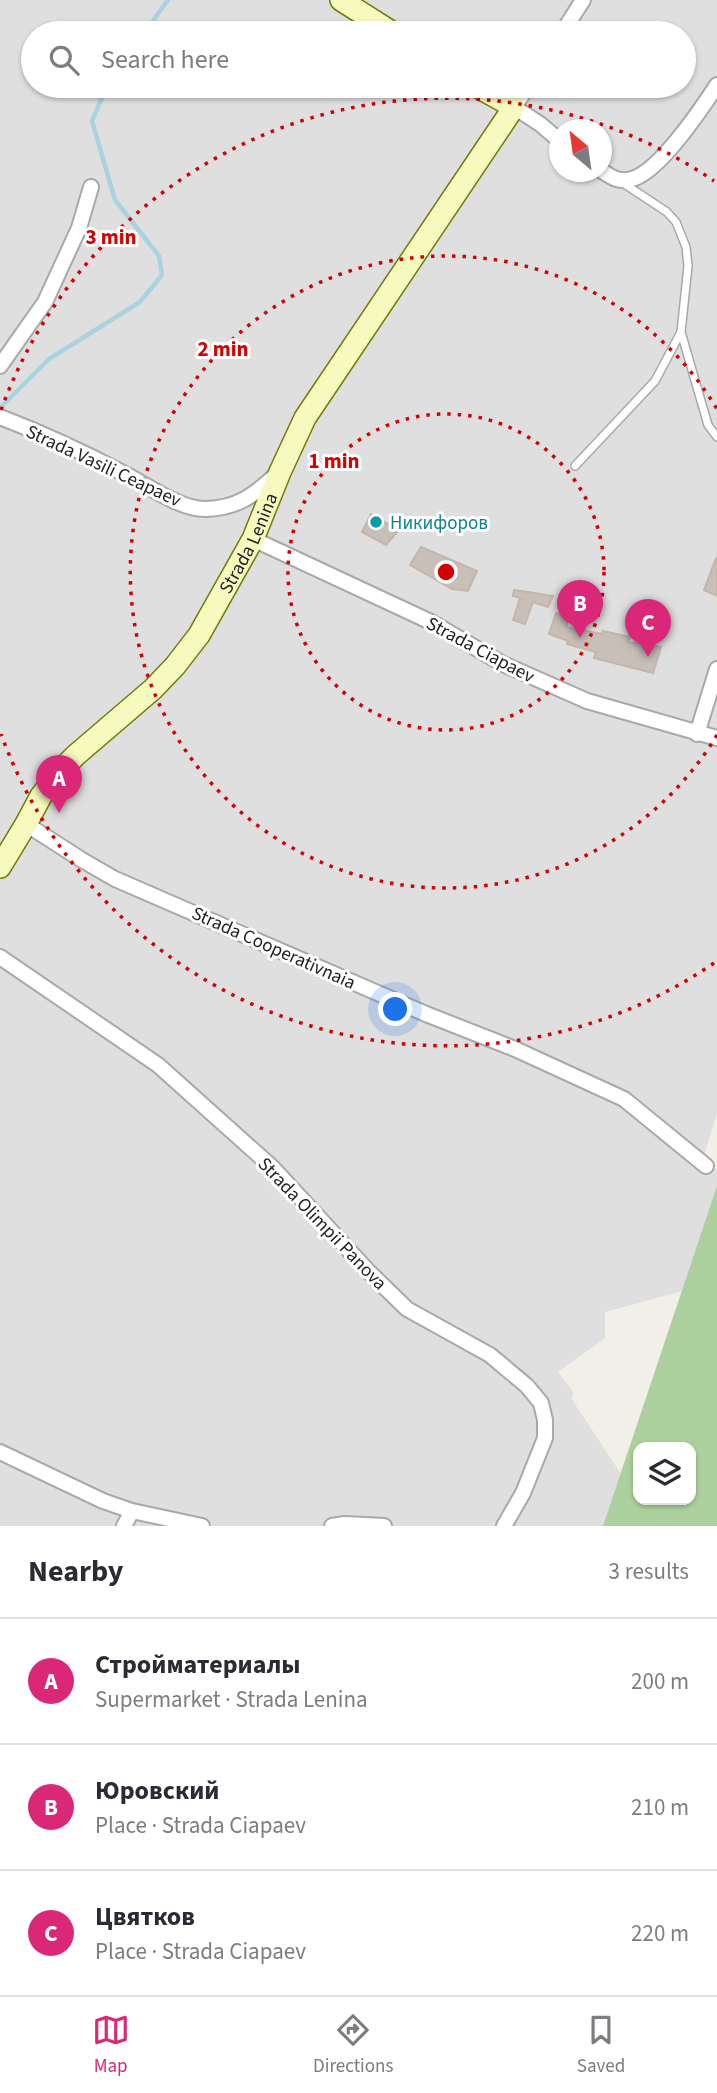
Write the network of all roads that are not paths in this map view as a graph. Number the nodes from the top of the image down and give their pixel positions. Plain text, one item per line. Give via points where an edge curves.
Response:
1 (341, 0) edge
2 (583, 0) edge
3 (374, 21) edge
4 (570, 21) edge
5 (717, 85) edge
6 (498, 98) edge
7 (520, 98) edge
8 (514, 107) junction
9 (549, 132) edge
10 (612, 177) edge
11 (620, 181) junction
12 (92, 187) dead end
13 (681, 332) junction
14 (0, 366) edge
15 (0, 417) edge
16 (717, 437) edge
17 (575, 466) dead end
18 (280, 472) junction
19 (253, 539) junction
20 (717, 669) edge
21 (698, 733) junction
22 (717, 738) edge
23 (26, 824) junction
24 (0, 867) edge
25 (0, 957) edge
26 (706, 1166) dead end
27 (0, 1452) edge
28 (132, 1511) junction
29 (124, 1526) edge
30 (202, 1526) edge
31 (332, 1526) edge
32 (384, 1526) edge
33 (504, 1526) edge

1 - 3 street
2 - 4 street
5 - 11 street via 696,118 649,169 634,179
6 - 8 street
7 - 8 street, Strada Lenina
8 - 9 street
8 - 18 street, Strada Lenina via 304,418
10 - 11 street
11 - 13 lane via 667,212 687,247
12 - 14 street via 45,302
13 - 16 lane via 708,425
13 - 17 lane via 654,381
15 - 18 street, Strada Vasili Ceapaev via 176,501 203,509 232,507
18 - 19 street, Strada Lenina
19 - 21 street, Strada Ciapaev via 587,701
19 - 23 street, Strada Lenina via 183,656 61,771
20 - 21 street
21 - 22 street, Strada Ciapaev
23 - 24 street, Strada Lenina
23 - 26 street, Strada Cooperativnaia via 115,878 624,1099
25 - 33 street, Strada Olimpii Panova via 158,1065 273,1168 407,1309 490,1355 527,1386 541,1403 545,1438
27 - 28 street
28 - 29 street
28 - 30 street
31 - 32 street

